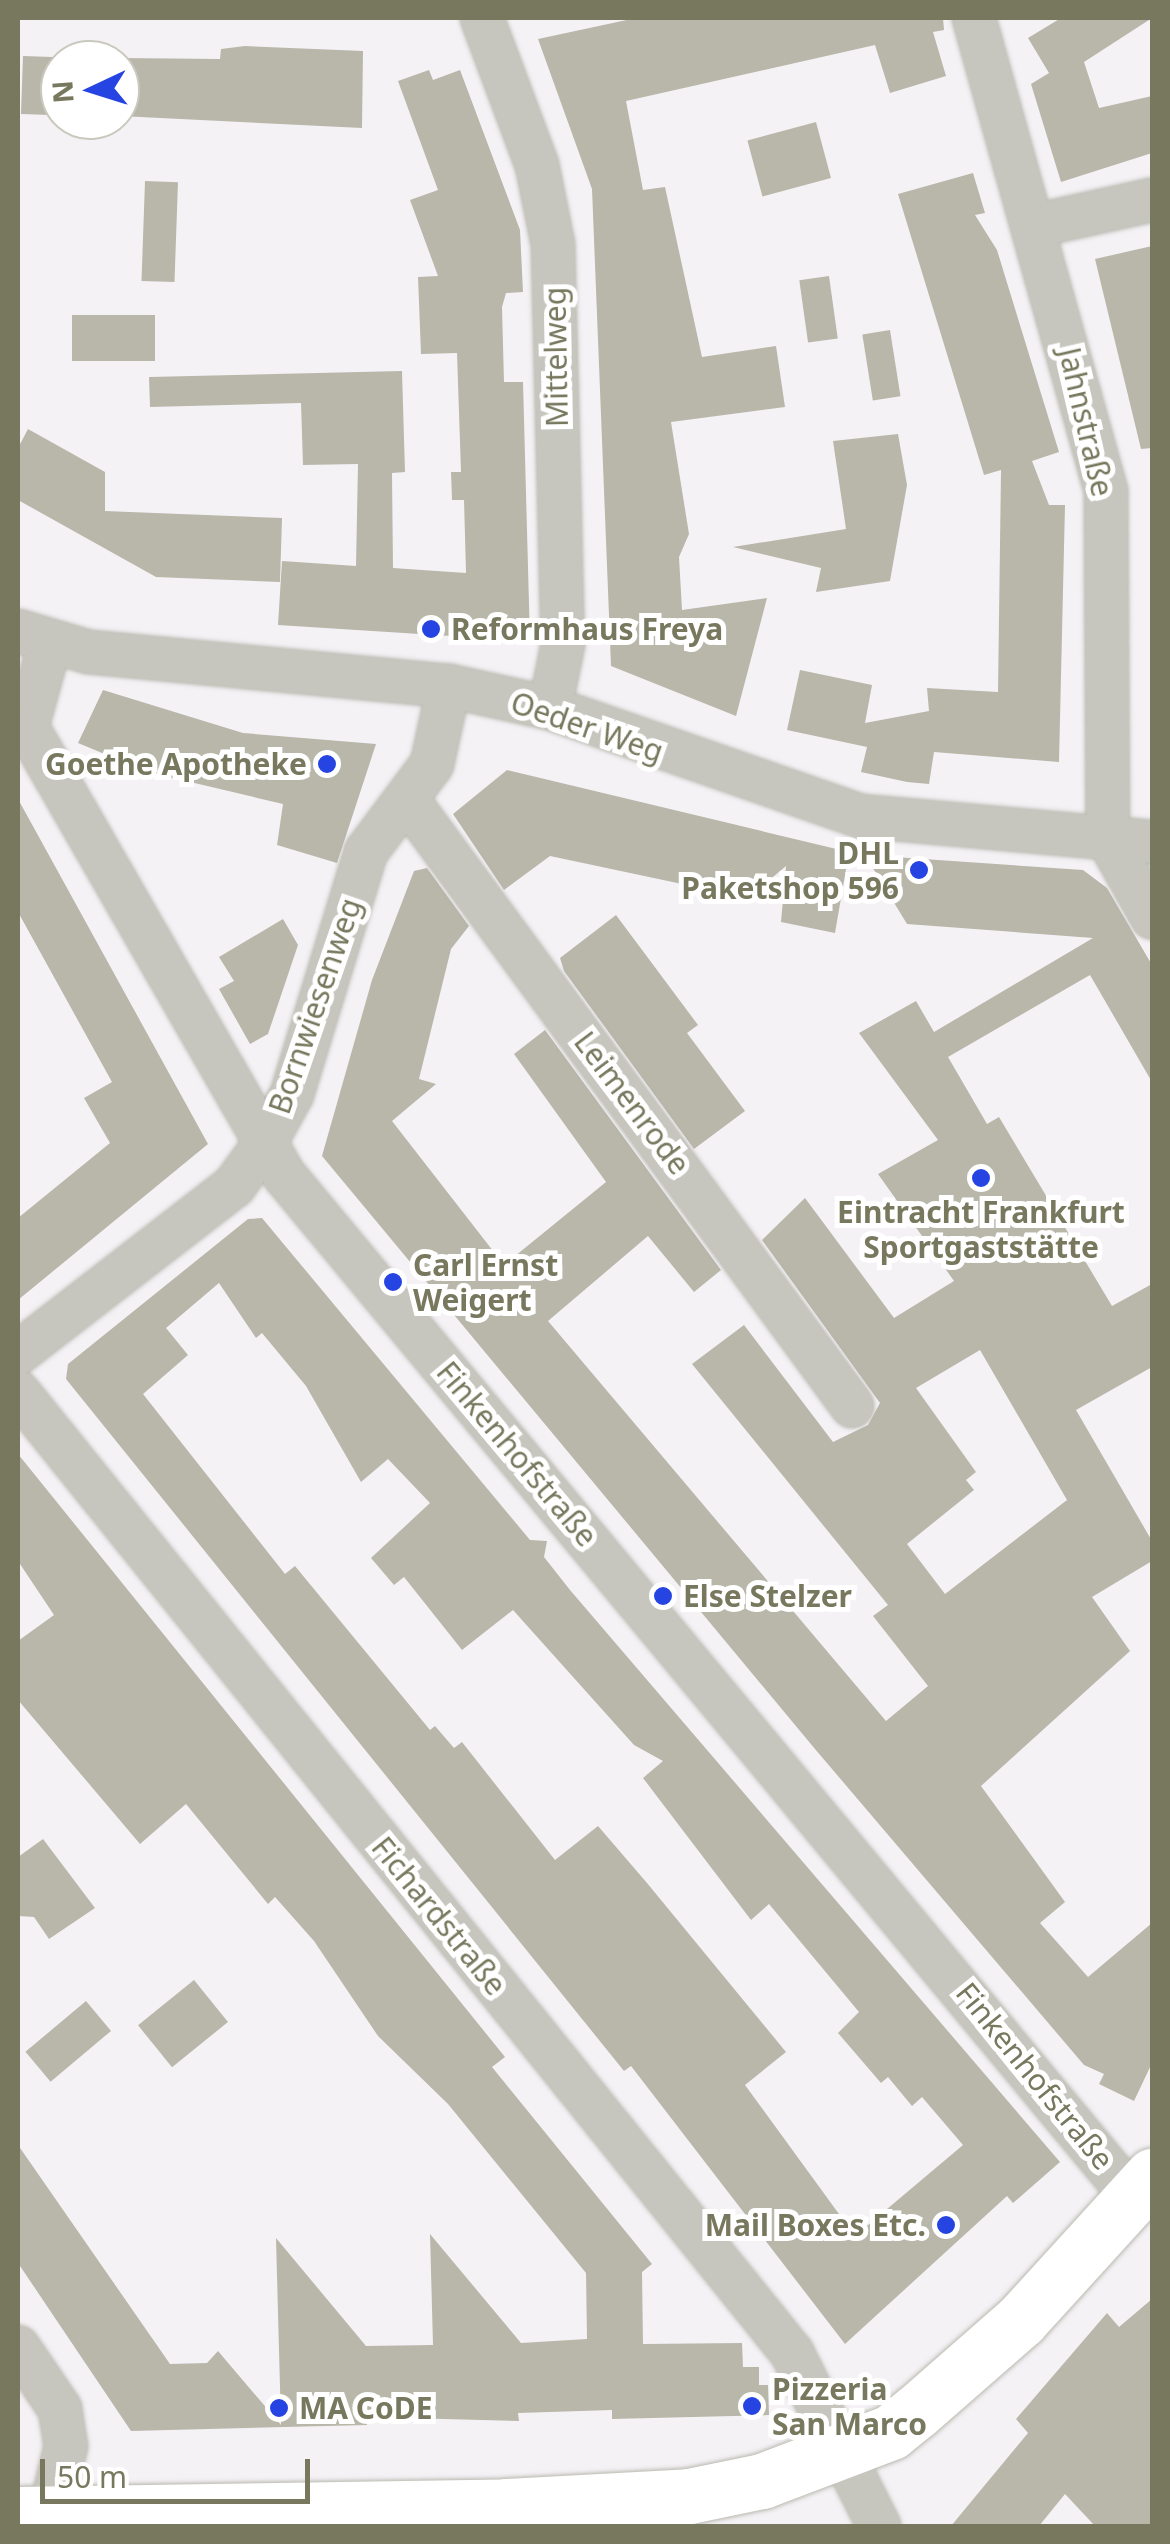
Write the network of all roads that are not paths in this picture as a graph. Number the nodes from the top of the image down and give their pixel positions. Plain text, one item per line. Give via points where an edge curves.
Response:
1 (482, 18) edge
2 (974, 18) edge
3 (1152, 200) edge
4 (1038, 226) junction
5 (34, 637) edge
6 (449, 686) junction
7 (550, 708) junction
8 (408, 802) junction
9 (1108, 839) junction
10 (1152, 842) edge
11 (1152, 916) edge
12 (264, 1145) junction
13 (18, 1353) edge
14 (18, 1392) edge
15 (852, 1406) dead end
16 (1143, 2187) edge
17 (18, 2348) edge
18 (843, 2452) junction
19 (38, 2518) edge
20 (879, 2526) edge

1 - 7 street, Mittelweg via 537,166 553,244 563,644
2 - 4 street, Jahnstraße
3 - 4 street
4 - 9 street, Jahnstraße via 1106,492
5 - 6 street, Oeder Weg
5 - 12 street, Finkenhofstraße via 27,727
6 - 7 street, Oeder Weg
6 - 8 street, Bornwiesenweg via 432,764
7 - 9 street, Oeder Weg via 861,816
8 - 12 street, Bornwiesenweg via 366,852 292,1094
8 - 15 street, Leimenrode
9 - 10 street, Oeder Weg
9 - 11 street
12 - 13 street, Bornwiesenweg via 234,1186
12 - 16 street, Finkenhofstraße
14 - 18 street, Fichardstraße via 792,2354
16 - 18 main road via 973,2368 891,2432
17 - 19 street via 63,2427
18 - 19 main road via 688,2496
18 - 20 street, Fichardstraße

